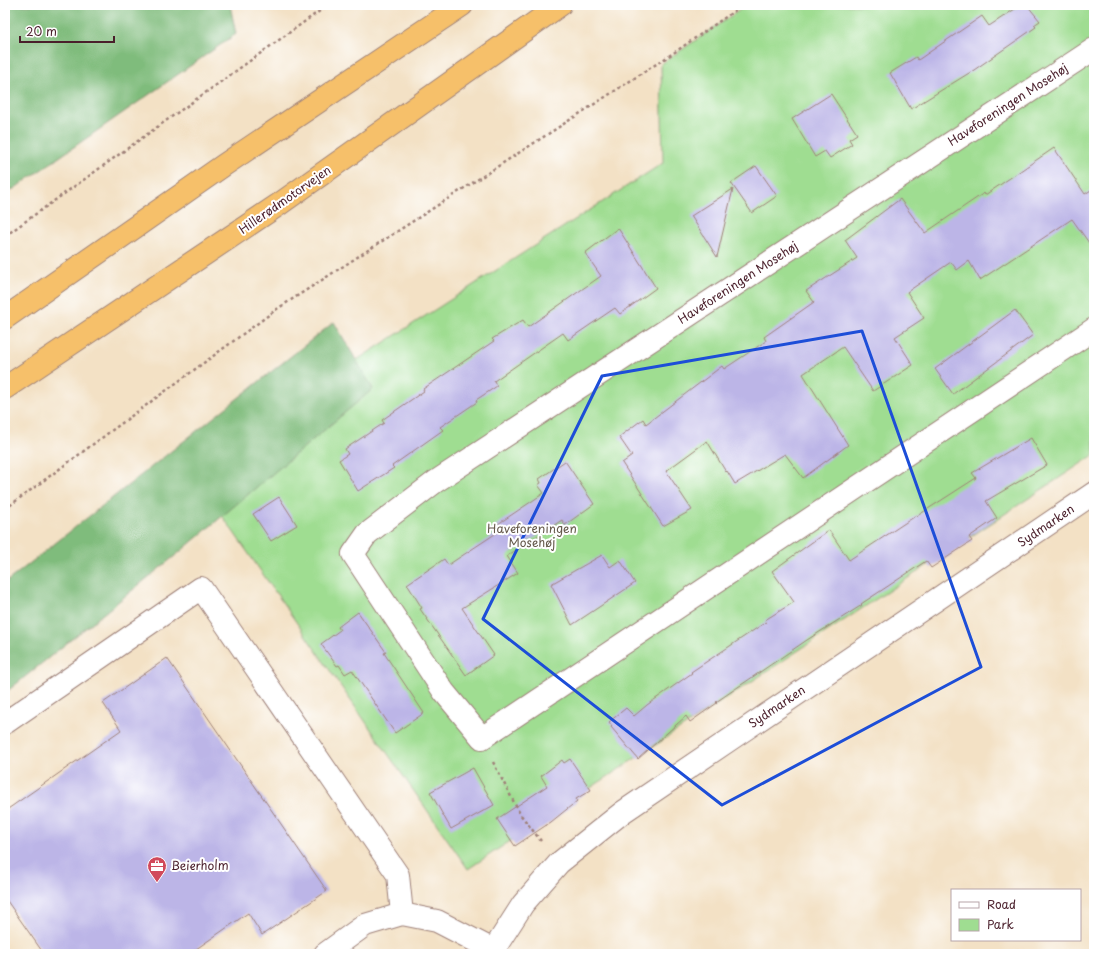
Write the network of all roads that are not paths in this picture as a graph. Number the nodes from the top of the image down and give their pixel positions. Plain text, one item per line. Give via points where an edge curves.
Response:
1 (462, 5) edge
2 (560, 5) edge
3 (1094, 48) edge
4 (5, 318) edge
5 (1094, 329) edge
6 (5, 389) edge
7 (1094, 493) edge
8 (5, 723) edge
9 (402, 914) junction
10 (338, 950) edge
11 (492, 952) edge

1 - 4 highway via 224,165
2 - 6 highway, Hillerødmotorvejen via 281,203
3 - 5 street, Haveforeningen Mosehøj via 435,482 367,534 353,554 444,692 482,738
7 - 11 street, Sydmarken via 623,812 559,863 523,904
8 - 9 street via 201,588 398,875
9 - 10 street via 365,925
9 - 11 street via 437,921

